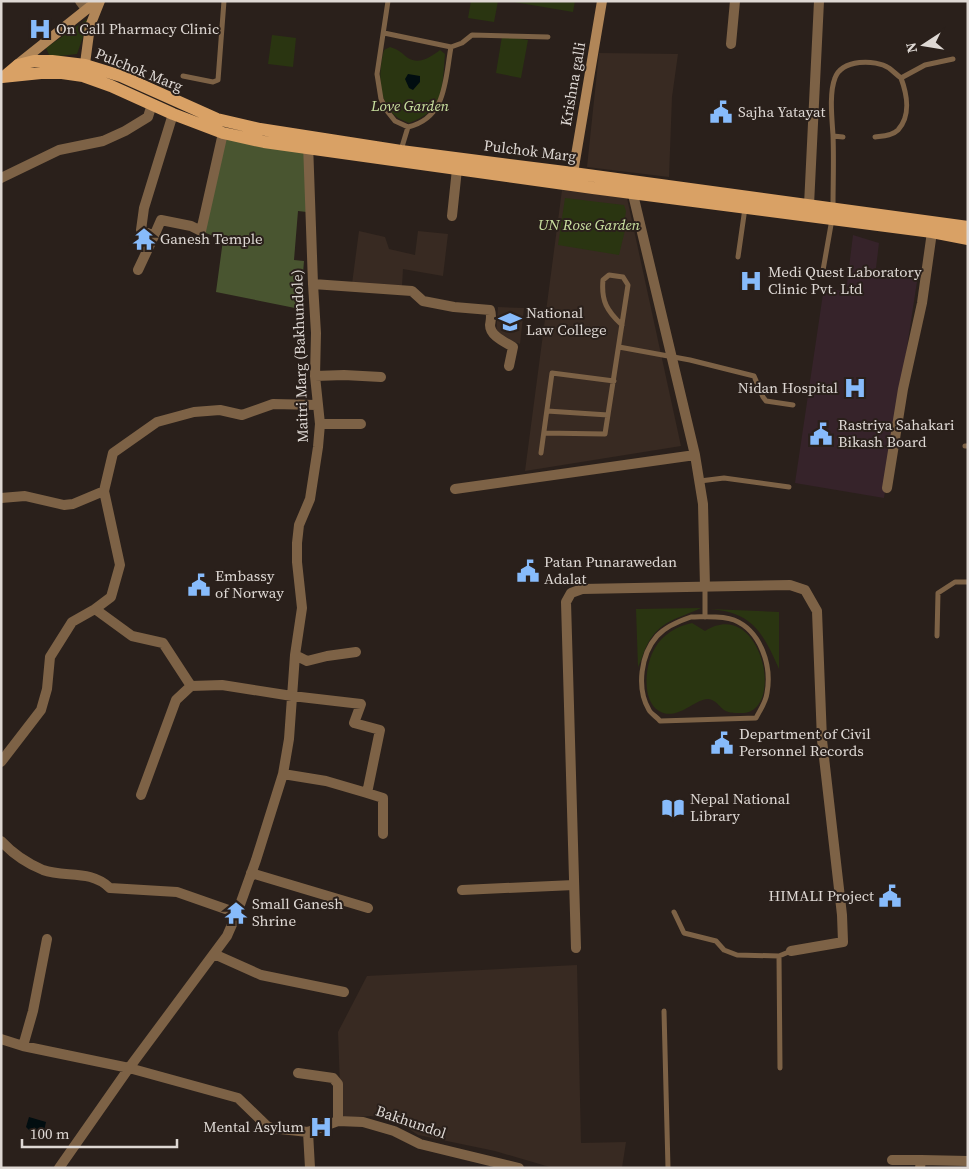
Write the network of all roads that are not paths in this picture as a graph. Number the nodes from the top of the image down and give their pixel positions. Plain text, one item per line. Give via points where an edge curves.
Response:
1 (98, 1) edge
2 (224, 1) edge
3 (388, 1) edge
4 (602, 1) edge
5 (734, 1) edge
6 (819, 1) edge
7 (83, 5) edge
8 (384, 33) junction
9 (548, 37) dead end
10 (731, 44) dead end
11 (451, 47) junction
12 (953, 59) dead end
13 (18, 65) junction
14 (84, 71) junction
15 (3, 76) edge
16 (183, 76) dead end
17 (901, 78) junction
18 (152, 104) junction
19 (173, 114) junction
20 (408, 127) junction
21 (223, 133) junction
22 (833, 136) junction
23 (842, 137) dead end
24 (875, 137) dead end
25 (308, 143) junction
26 (401, 151) junction
27 (457, 169) junction
28 (573, 172) junction
29 (1, 178) edge
30 (630, 180) junction
31 (632, 194) junction
32 (809, 205) junction
33 (745, 208) junction
34 (832, 214) junction
35 (452, 216) dead end
36 (968, 227) edge
37 (932, 232) junction
38 (154, 236) junction
39 (968, 239) edge
40 (738, 257) dead end
41 (138, 270) dead end
42 (822, 276) dead end
43 (313, 284) junction
44 (622, 325) junction
45 (619, 347) junction
46 (672, 356) junction
47 (509, 366) dead end
48 (315, 376) junction
49 (381, 377) dead end
50 (614, 381) junction
51 (317, 405) junction
52 (793, 405) dead end
53 (547, 411) junction
54 (608, 415) junction
55 (320, 424) junction
56 (361, 424) dead end
57 (544, 433) junction
58 (541, 453) dead end
59 (696, 455) junction
60 (700, 481) junction
61 (789, 486) dead end
62 (454, 488) dead end
63 (887, 488) dead end
64 (104, 491) junction
65 (1, 498) edge
66 (968, 582) edge
67 (704, 587) junction
68 (94, 609) junction
69 (705, 617) junction
70 (937, 636) dead end
71 (356, 652) dead end
72 (295, 655) junction
73 (190, 686) junction
74 (292, 696) junction
75 (1, 762) edge
76 (283, 774) junction
77 (367, 793) junction
78 (140, 795) dead end
79 (383, 834) dead end
80 (1, 841) edge
81 (251, 873) junction
82 (574, 885) junction
83 (462, 890) dead end
84 (368, 908) dead end
85 (674, 912) dead end
86 (237, 913) junction
87 (46, 939) dead end
88 (576, 948) dead end
89 (791, 951) joint
90 (214, 954) junction
91 (779, 956) junction
92 (344, 992) dead end
93 (664, 1012) dead end
94 (1, 1039) edge
95 (23, 1046) junction
96 (129, 1068) junction
97 (780, 1068) dead end
98 (298, 1073) dead end
99 (338, 1121) junction
100 (308, 1132) junction
101 (892, 1160) dead end
102 (968, 1161) edge
103 (921, 1164) edge
104 (59, 1168) edge
105 (310, 1168) edge
106 (519, 1168) edge
107 (668, 1168) edge

1 - 7 street
1 - 14 street via 90,26
2 - 16 lane via 218,80 213,82
3 - 8 lane
4 - 28 street, Krishna galli
5 - 10 street
6 - 32 street
7 - 13 street
8 - 11 lane
8 - 20 lane via 377,74 381,99 395,121
9 - 11 lane via 472,35
11 - 20 lane via 439,106 426,120
12 - 17 lane via 925,65
13 - 14 main road, Pulchok Marg via 52,61
13 - 15 main road, Pulchok Marg
14 - 15 main road, Pulchok Marg
14 - 18 main road, Pulchok Marg
14 - 25 main road, Pulchok Marg via 113,73 217,119
17 - 22 lane via 874,63 848,65 840,70 835,78 831,105
17 - 24 lane via 907,94 903,121 897,131
18 - 19 main road, Pulchok Marg
18 - 29 street via 148,117 124,131 103,141 59,150
19 - 21 main road, Pulchok Marg
19 - 38 street via 144,208 141,230
20 - 26 lane
21 - 25 main road, Pulchok Marg
21 - 38 street via 201,230 161,220
22 - 23 lane
22 - 34 lane
25 - 26 main road, Pulchok Marg
25 - 27 main road, Pulchok Marg
25 - 43 street, Maitri Marg (Bakhundole)
26 - 28 main road, Pulchok Marg
27 - 31 main road, Pulchok Marg
27 - 35 street
28 - 30 main road, Pulchok Marg
30 - 31 street
30 - 32 main road, Pulchok Marg
31 - 33 main road, Pulchok Marg
31 - 46 street
32 - 34 main road, Pulchok Marg
33 - 34 main road, Pulchok Marg
33 - 40 lane
34 - 36 main road, Pulchok Marg
34 - 37 main road, Pulchok Marg
34 - 42 lane
37 - 39 main road, Pulchok Marg
37 - 63 street
38 - 41 street
43 - 47 street via 412,291 423,301 490,310 492,334 513,347
43 - 48 street, Maitri Marg (Bakhundole)
44 - 44 lane via 628,285 623,278 609,275 603,280 602,290 608,311
44 - 45 lane
45 - 46 lane
45 - 50 lane
46 - 52 lane via 754,376 766,401
46 - 59 street
48 - 49 street
48 - 51 street, Maitri Marg (Bakhundole)
50 - 53 lane via 552,372
50 - 54 lane
51 - 55 street, Maitri Marg (Bakhundole)
51 - 64 street via 272,404 242,415 220,410 194,412 157,422 113,453
53 - 54 lane
53 - 57 lane
54 - 57 lane via 605,434
55 - 56 street
55 - 72 street, Maitri Marg (Bakhundole) via 310,499 299,525 297,542 302,608
57 - 58 lane
59 - 60 street
59 - 62 street
60 - 61 lane via 724,478
60 - 67 street via 705,527
64 - 65 street via 64,505 25,496
64 - 68 street via 120,565 111,597
66 - 70 lane via 954,582 938,593
67 - 69 lane
67 - 82 street via 582,589 571,592 566,602
67 - 89 street via 790,585 805,590 817,611 822,740 843,942
68 - 73 street via 132,636 163,643
68 - 75 street via 72,622 50,658 42,710
69 - 69 lane via 680,620 658,634 650,645 642,676 644,693 649,711 660,721 756,718 763,706 769,681 768,668 754,636 734,620
71 - 72 street via 308,661
72 - 74 street, Maitri Marg (Bakhundole)
73 - 74 street via 222,685
73 - 78 street via 176,700
74 - 76 street, Maitri Marg (Bakhundole)
74 - 77 street via 361,704 354,723 380,730
76 - 77 street via 326,780
76 - 81 street, Maitri Marg (Bakhundole)
77 - 79 street via 383,798
80 - 86 street via 14,855 44,870 102,881 110,888 177,892
81 - 84 street
81 - 86 street, Maitri Marg (Bakhundole)
82 - 83 street
82 - 88 street
85 - 91 lane via 684,933 716,940 724,950 737,956
86 - 90 street, Maitri Marg (Bakhundole) via 227,936
87 - 95 street
89 - 91 lane
90 - 92 street via 261,975
90 - 96 street, Maitri Marg (Bakhundole)
91 - 97 lane
93 - 107 lane
94 - 95 street, Bakhundol
95 - 96 street, Bakhundol
96 - 100 street, Bakhundol via 238,1098 267,1126
96 - 104 street, Maitri Marg (Bakhundole)
98 - 99 street via 336,1080
99 - 100 street, Bakhundol
99 - 106 street, Bakhundol via 363,1122 420,1144
100 - 105 street
101 - 103 street
102 - 103 street

